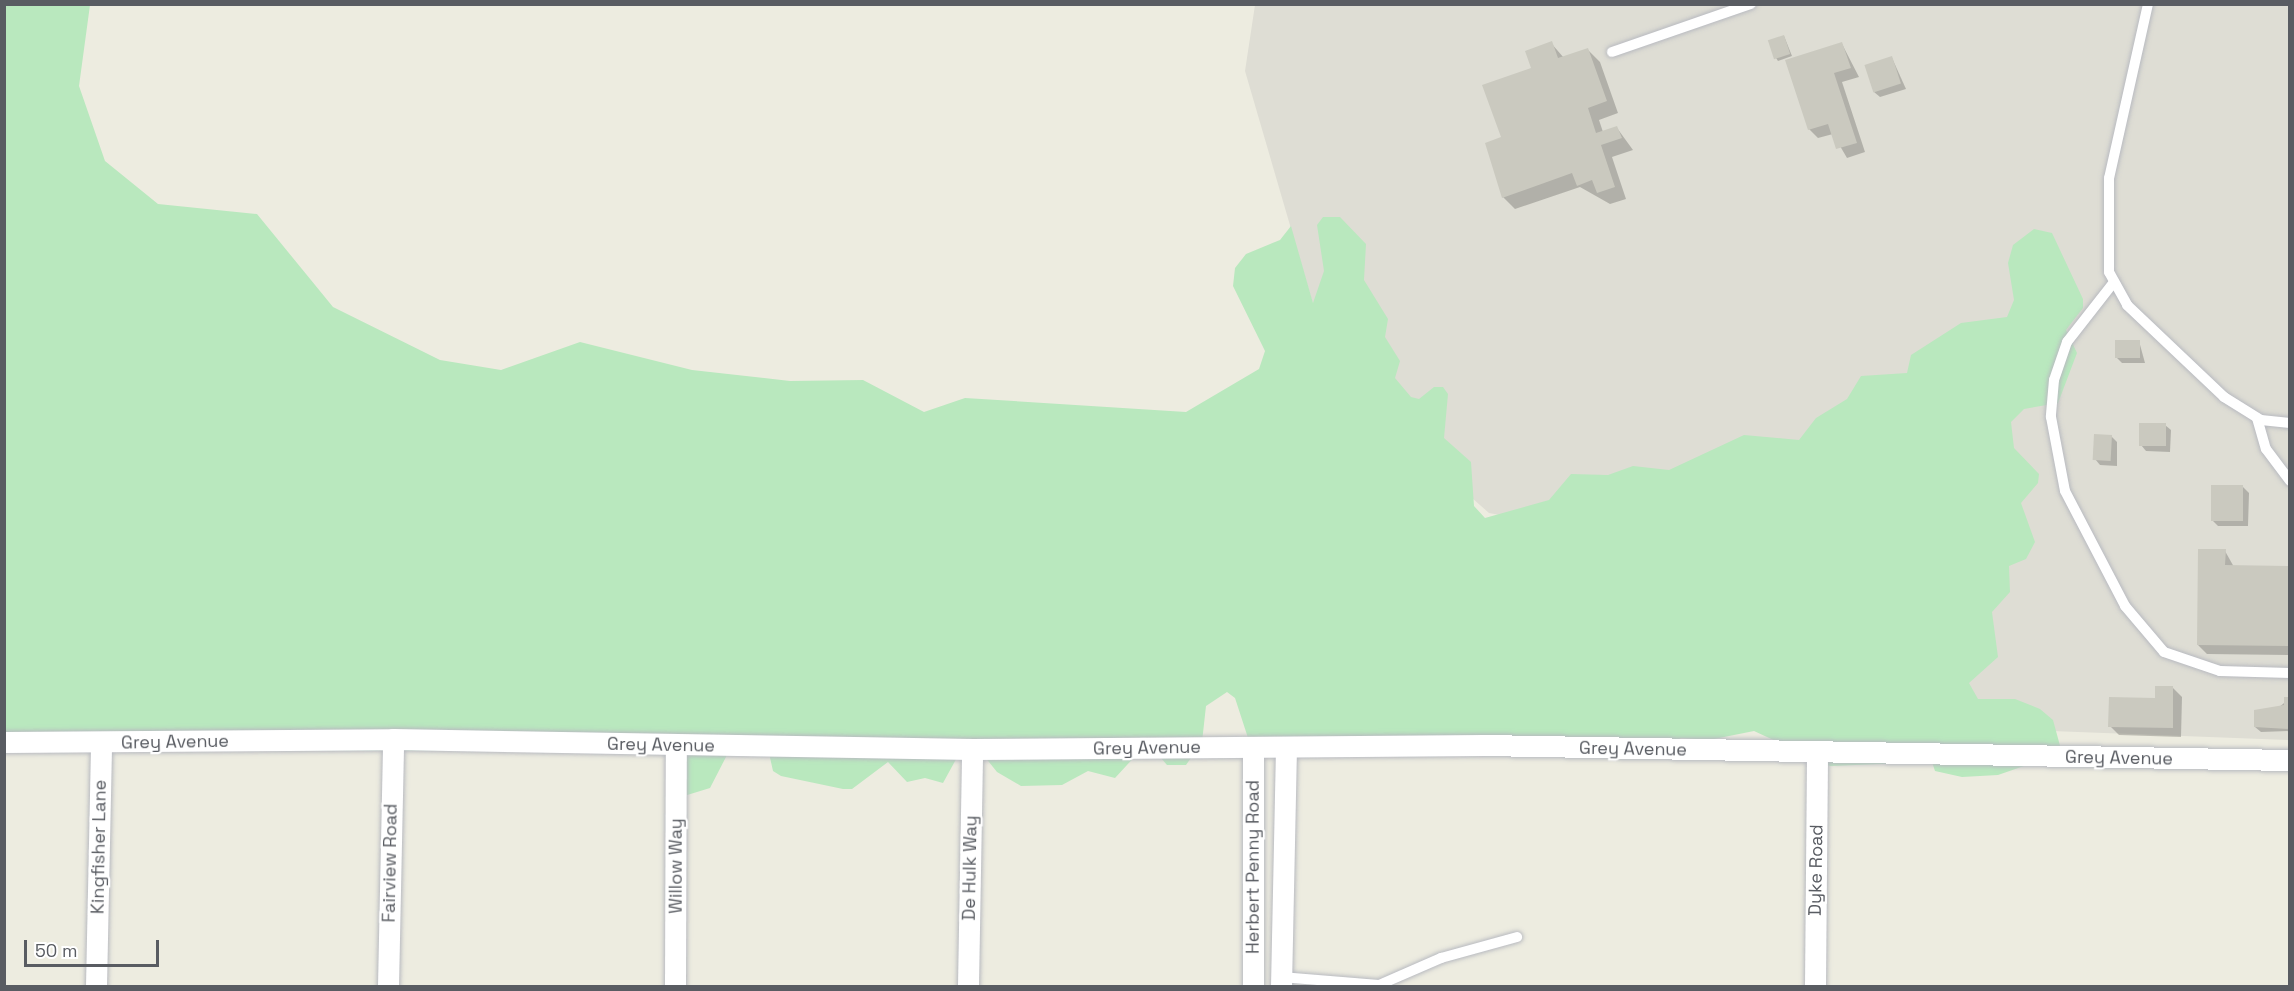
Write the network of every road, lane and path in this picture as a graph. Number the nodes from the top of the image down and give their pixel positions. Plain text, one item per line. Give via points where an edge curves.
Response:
1 (1751, 4) edge
2 (2148, 4) edge
3 (1612, 52) dead end
4 (2114, 282) junction
5 (2257, 418) junction
6 (2289, 423) edge
7 (2289, 481) edge
8 (2289, 673) edge
9 (393, 739) junction
10 (4, 742) edge
11 (101, 743) junction
12 (676, 746) junction
13 (1253, 747) junction
14 (1286, 748) junction
15 (972, 749) junction
16 (1817, 754) junction
17 (2289, 760) edge
18 (1517, 937) dead end
19 (1281, 982) edge
20 (96, 987) edge
21 (388, 987) edge
22 (675, 987) edge
23 (968, 987) edge
24 (1253, 987) edge
25 (1815, 987) edge

1 - 3 lane
2 - 4 lane via 2109,178 2106,252
4 - 5 lane via 2127,304 2188,366
4 - 8 lane via 2067,342 2054,380 2050,417 2065,491 2125,606 2163,652 2220,671
5 - 6 lane
5 - 7 lane via 2266,449
9 - 11 street, Grey Avenue
9 - 12 street, Grey Avenue
9 - 21 street, Fairview Road
10 - 11 street, Grey Avenue
11 - 20 street, Kingfisher Lane
12 - 15 street, Grey Avenue
12 - 22 street, Willow Way
13 - 14 street, Grey Avenue
13 - 15 street, Grey Avenue
13 - 24 street, Herbert Penny Road
14 - 16 street, Grey Avenue via 1484,746
14 - 19 street, Herbert Penny Road
15 - 23 street, De Hulk Way
16 - 17 street, Grey Avenue
16 - 25 street, Dyke Road
18 - 19 lane via 1441,958 1379,985

